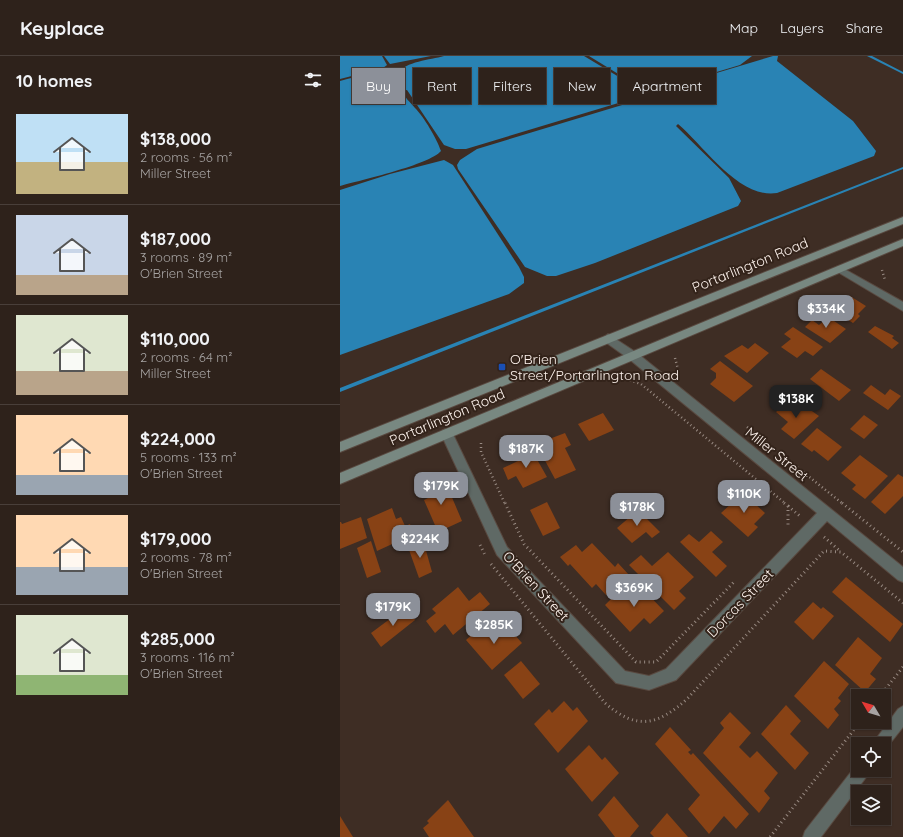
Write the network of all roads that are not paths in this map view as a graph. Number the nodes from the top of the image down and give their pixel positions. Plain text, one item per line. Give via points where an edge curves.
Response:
1 (903, 220) edge
2 (903, 242) edge
3 (839, 269) junction
4 (903, 307) edge
5 (608, 338) junction
6 (633, 356) junction
7 (447, 434) junction
8 (340, 447) edge
9 (340, 479) edge
10 (826, 513) junction
11 (903, 575) edge
12 (649, 683) joint
13 (903, 714) edge
14 (886, 737) edge
15 (856, 777) edge
16 (811, 837) edge

1 - 5 main road, Portarlington Road
2 - 3 main road, Portarlington Road
3 - 4 street
3 - 6 main road, Portarlington Road
5 - 6 street
5 - 8 main road, Portarlington Road
6 - 7 main road, Portarlington Road
6 - 10 street, Miller Street
7 - 9 main road, Portarlington Road
7 - 12 street, O'Brien Street via 502,551 622,678
10 - 11 street, Miller Street
10 - 12 street, Dorcas Street via 671,675
13 - 14 street
15 - 16 street

